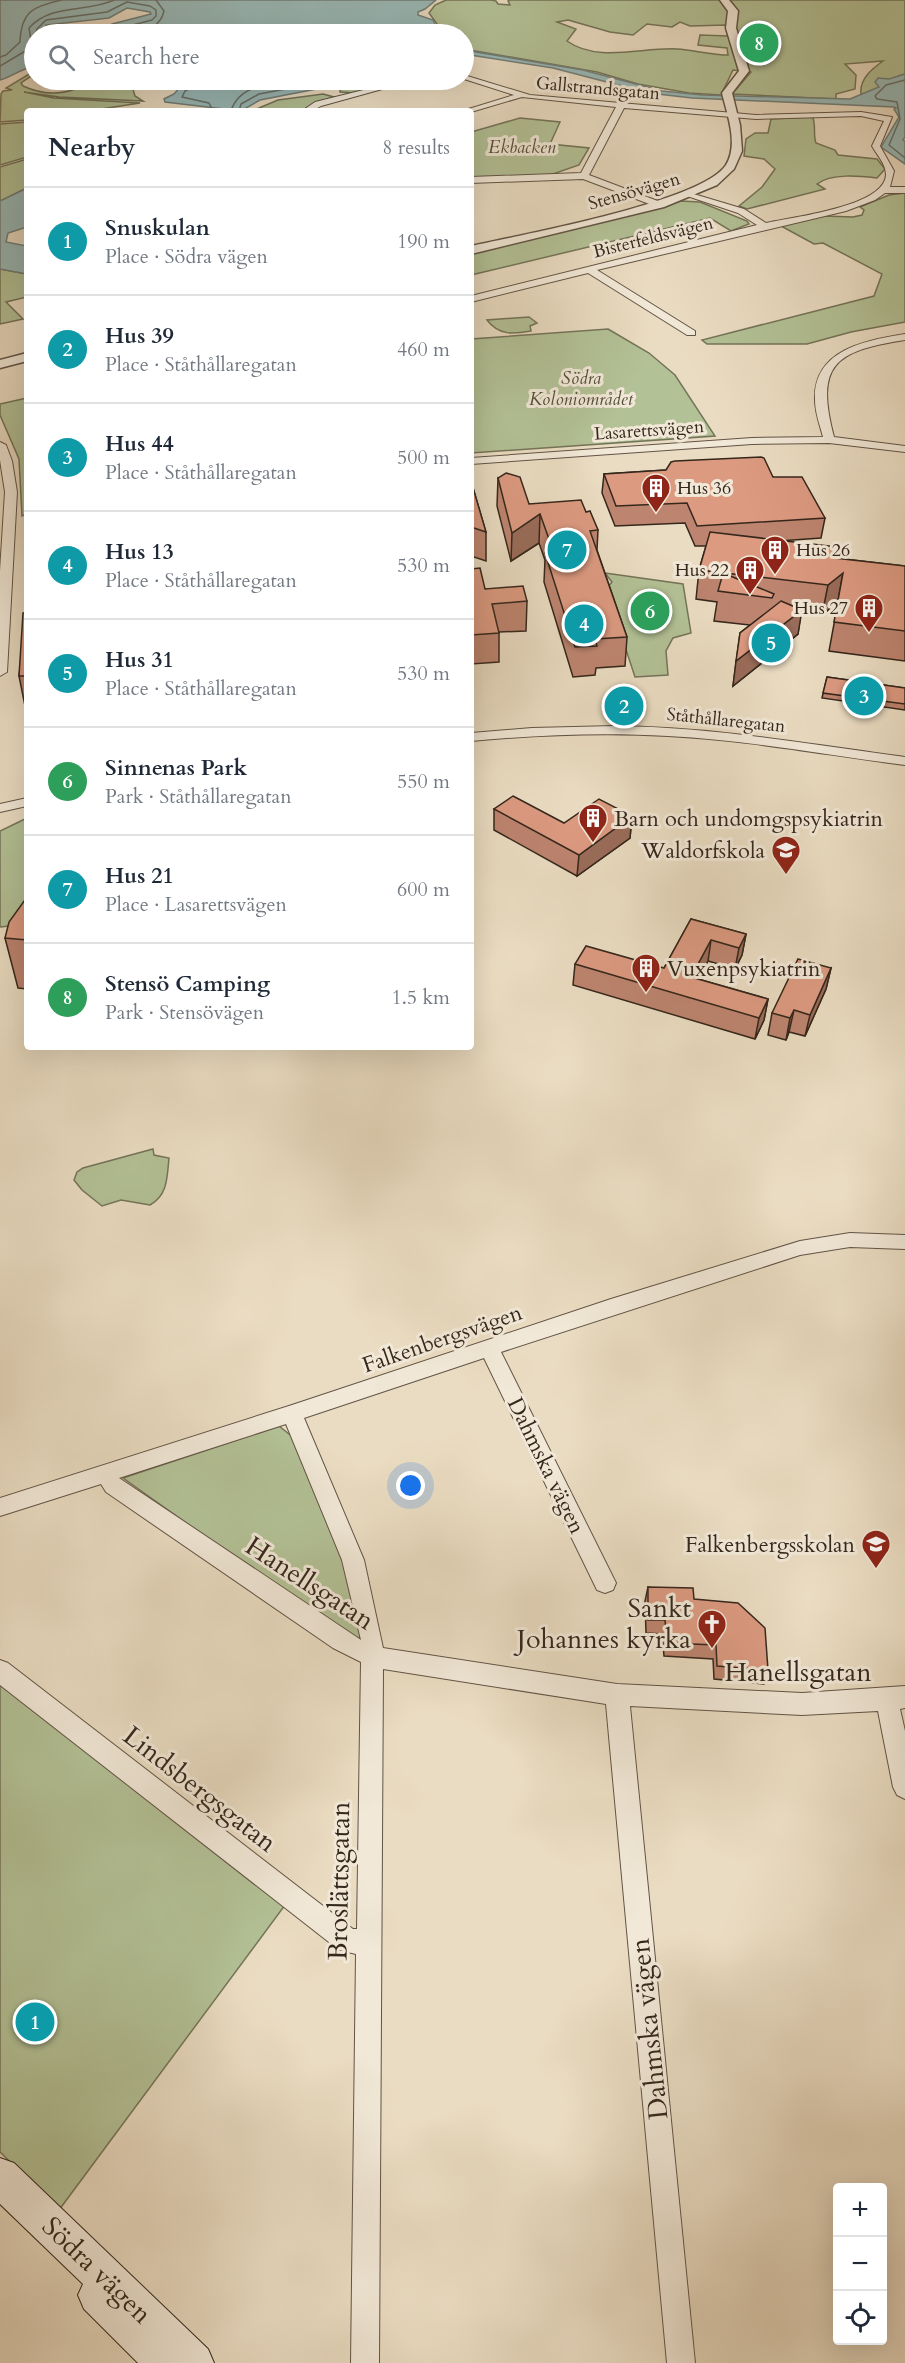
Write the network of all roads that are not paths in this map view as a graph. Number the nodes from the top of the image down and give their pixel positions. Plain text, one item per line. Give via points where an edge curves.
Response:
1 (724, 0) edge
2 (474, 80) edge
3 (379, 90) edge
4 (519, 96) junction
5 (621, 105) junction
6 (313, 108) edge
7 (474, 109) edge
8 (732, 116) junction
9 (584, 176) junction
10 (474, 180) edge
11 (885, 190) junction
12 (905, 190) edge
13 (690, 194) junction
14 (660, 205) junction
15 (765, 226) junction
16 (474, 249) edge
17 (590, 270) junction
18 (474, 298) edge
19 (691, 333) dead end
20 (905, 337) edge
21 (24, 358) edge
22 (0, 364) edge
23 (830, 440) junction
24 (0, 445) edge
25 (905, 449) edge
26 (474, 461) edge
27 (5, 494) edge
28 (0, 672) edge
29 (474, 737) edge
30 (905, 761) edge
31 (24, 795) edge
32 (0, 799) edge
33 (24, 803) edge
34 (0, 808) edge
35 (905, 1242) edge
36 (489, 1347) junction
37 (292, 1414) junction
38 (105, 1473) junction
39 (0, 1507) edge
40 (605, 1583) dead end
41 (373, 1657) junction
42 (0, 1671) edge
43 (616, 1695) junction
44 (896, 1699) edge
45 (905, 1787) edge
46 (368, 1943) junction
47 (0, 2177) edge
48 (0, 2197) edge
49 (167, 2363) edge
50 (194, 2363) edge
51 (365, 2363) edge
52 (681, 2363) edge

1 - 8 street, Stensövägen via 733,11 731,28 744,71 728,97
2 - 4 street, Gallstrandsgatan
3 - 6 street
4 - 5 street, Gallstrandsgatan
4 - 7 street
5 - 8 street, Gallstrandsgatan
5 - 9 street
8 - 11 street, Gallstrandsgatan via 887,117 888,123 876,146 890,169
8 - 13 street, Stensövägen via 735,158 723,174
9 - 10 street
9 - 14 street
11 - 12 street
11 - 15 street via 841,208
13 - 14 street, Stensövägen
13 - 15 street, Bisterfeldsvägen via 741,211
14 - 16 street, Stensövägen
15 - 17 street, Bisterfeldsvägen
17 - 18 street, Bisterfeldsvägen
17 - 19 street
20 - 23 street via 880,340 834,359 822,376 820,398
21 - 22 street
23 - 25 street, Lasarettsvägen
23 - 26 street, Lasarettsvägen via 752,441
24 - 27 street via 6,461
27 - 28 street via 14,526
29 - 30 street, Ståthållaregatan via 638,730
31 - 32 street
33 - 34 street
35 - 36 street, Falkenbergsvägen via 850,1240 800,1248
36 - 37 street, Falkenbergsvägen
36 - 40 street, Dahmska vägen
37 - 38 street, Falkenbergsvägen
37 - 41 street, Broslättsgatan via 353,1560
38 - 39 street, Falkenbergsvägen
38 - 41 street, Hanellsgatan via 113,1486 341,1641
41 - 43 street, Hanellsgatan
41 - 46 street, Broslättsgatan
42 - 46 street, Lindsbergsgatan via 348,1941
43 - 44 street, Hanellsgatan via 802,1704
43 - 52 street, Dahmska vägen
44 - 45 street
46 - 51 street, Broslättsgatan
47 - 50 main road, Södra vägen
48 - 49 main road, Södra vägen

